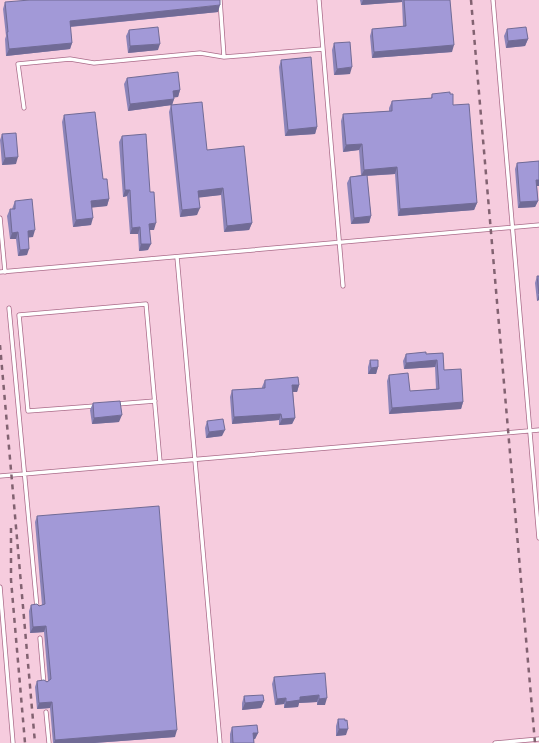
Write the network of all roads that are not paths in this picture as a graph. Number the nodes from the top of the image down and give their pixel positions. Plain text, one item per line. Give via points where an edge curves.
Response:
1 (220, 0) edge
2 (319, 0) edge
3 (493, 0) edge
4 (323, 49) junction
5 (224, 57) junction
6 (24, 108) dead end
7 (0, 218) edge
8 (539, 225) edge
9 (512, 227) junction
10 (339, 242) junction
11 (177, 257) junction
12 (0, 272) edge
13 (5, 272) junction
14 (343, 286) dead end
15 (9, 308) dead end
16 (155, 401) junction
17 (115, 404) edge
18 (99, 405) edge
19 (539, 430) edge
20 (530, 431) junction
21 (195, 460) junction
22 (160, 462) junction
23 (24, 474) junction
24 (0, 476) edge
25 (539, 538) edge
26 (0, 587) edge
27 (37, 609) edge
28 (40, 638) dead end
29 (44, 685) edge
30 (46, 712) dead end
31 (539, 739) edge
32 (13, 743) edge
33 (49, 743) edge
34 (220, 743) edge
35 (495, 743) edge

1 - 5 lane
2 - 4 lane
3 - 9 lane
4 - 5 lane
4 - 10 lane
5 - 6 lane via 200,53 94,63 70,59 18,64
7 - 13 lane
8 - 9 lane
9 - 10 lane
9 - 20 lane
10 - 11 lane
10 - 14 lane
11 - 13 lane
11 - 21 lane
12 - 13 lane
15 - 23 lane
16 - 17 lane
16 - 18 lane via 146,304 19,315 28,412
16 - 22 lane
19 - 20 lane
20 - 21 lane
20 - 25 lane
21 - 22 lane
21 - 34 lane
22 - 23 lane
23 - 24 lane
23 - 27 lane
26 - 32 lane
28 - 29 lane
30 - 33 lane
31 - 35 lane

